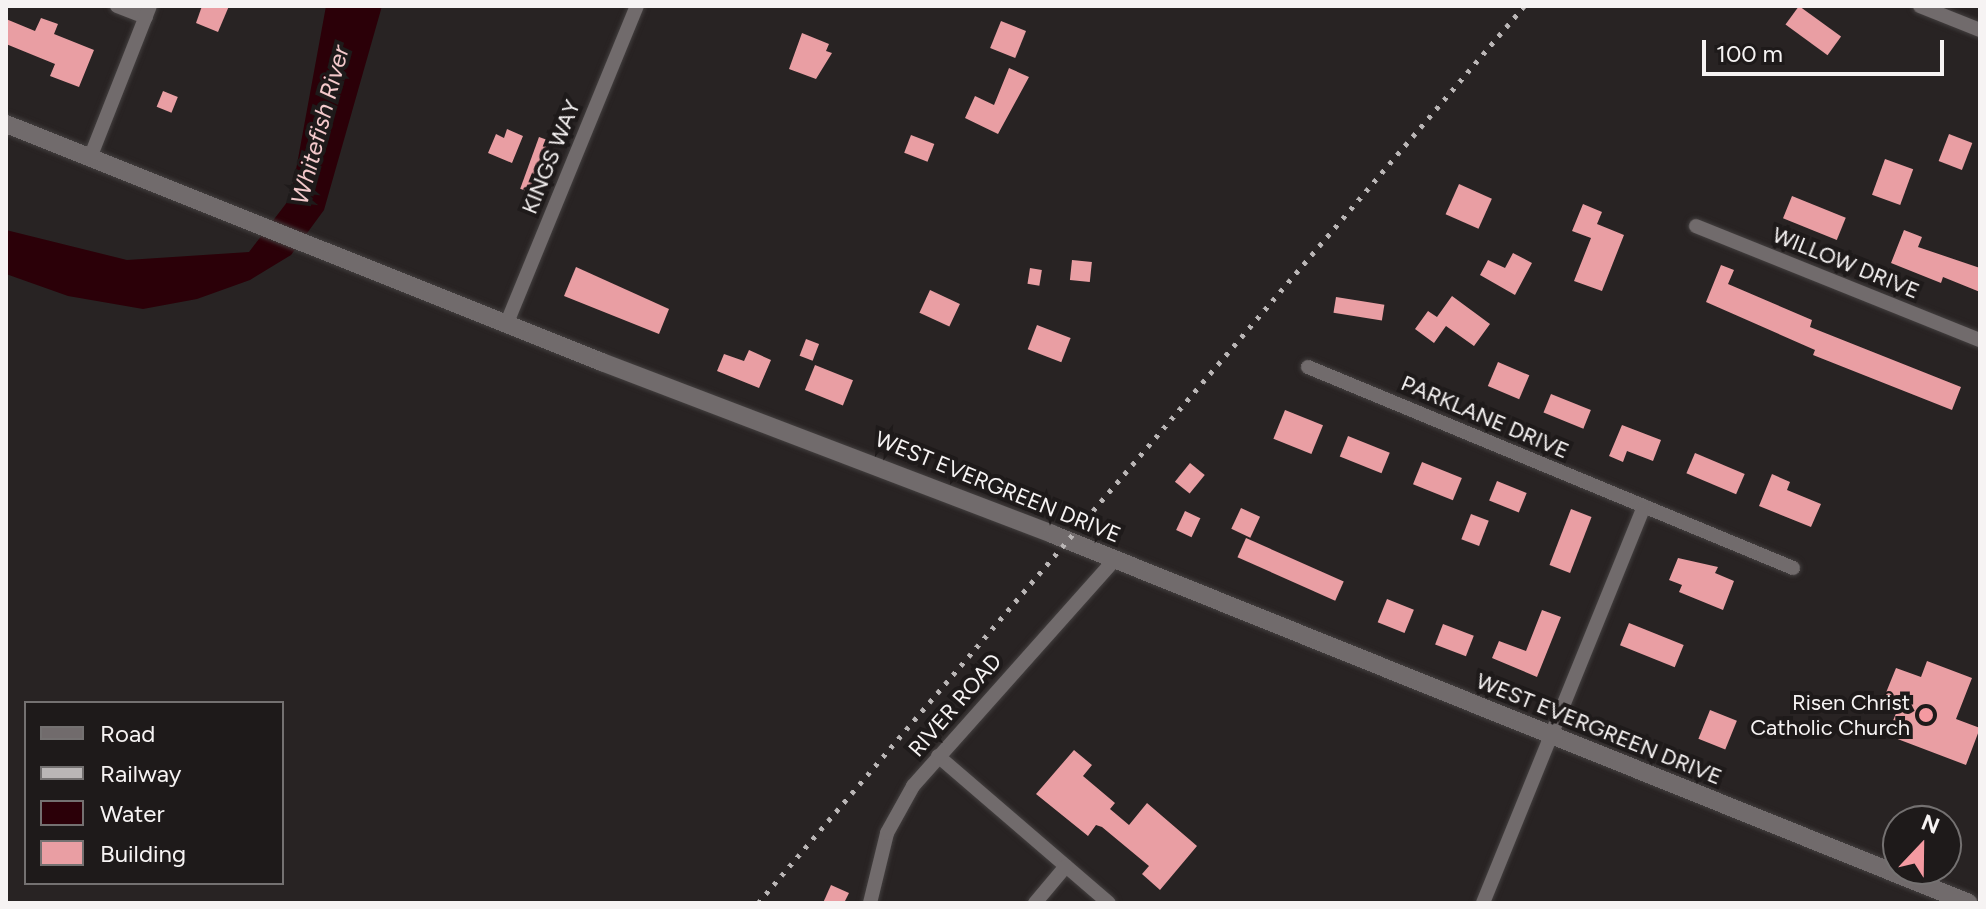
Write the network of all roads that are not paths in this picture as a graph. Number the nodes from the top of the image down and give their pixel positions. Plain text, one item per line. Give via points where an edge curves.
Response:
1 (117, 6) edge
2 (637, 6) edge
3 (1920, 6) edge
4 (148, 12) edge
5 (1980, 30) edge
6 (6, 124) edge
7 (90, 158) junction
8 (1696, 226) dead end
9 (506, 325) junction
10 (1980, 340) edge
11 (1308, 367) dead end
12 (1644, 506) junction
13 (1115, 559) junction
14 (1793, 568) dead end
15 (1551, 735) junction
16 (938, 756) junction
17 (1066, 866) junction
18 (870, 903) edge
19 (1035, 903) edge
20 (1109, 903) edge
21 (1483, 903) edge
22 (1969, 903) edge

1 - 4 street
2 - 9 street, KINGS WAY
3 - 5 street
4 - 7 street
6 - 7 street, WEST EVERGREEN DRIVE
7 - 9 street, WEST EVERGREEN DRIVE
8 - 10 street, WILLOW DRIVE
9 - 13 street, WEST EVERGREEN DRIVE
11 - 12 street, PARKLANE DRIVE
12 - 14 street, PARKLANE DRIVE
12 - 15 street
13 - 15 street, WEST EVERGREEN DRIVE
13 - 16 street, RIVER ROAD
15 - 21 street
15 - 22 street, WEST EVERGREEN DRIVE
16 - 17 street
16 - 18 street, RIVER ROAD via 894,817
17 - 19 street
17 - 20 street

